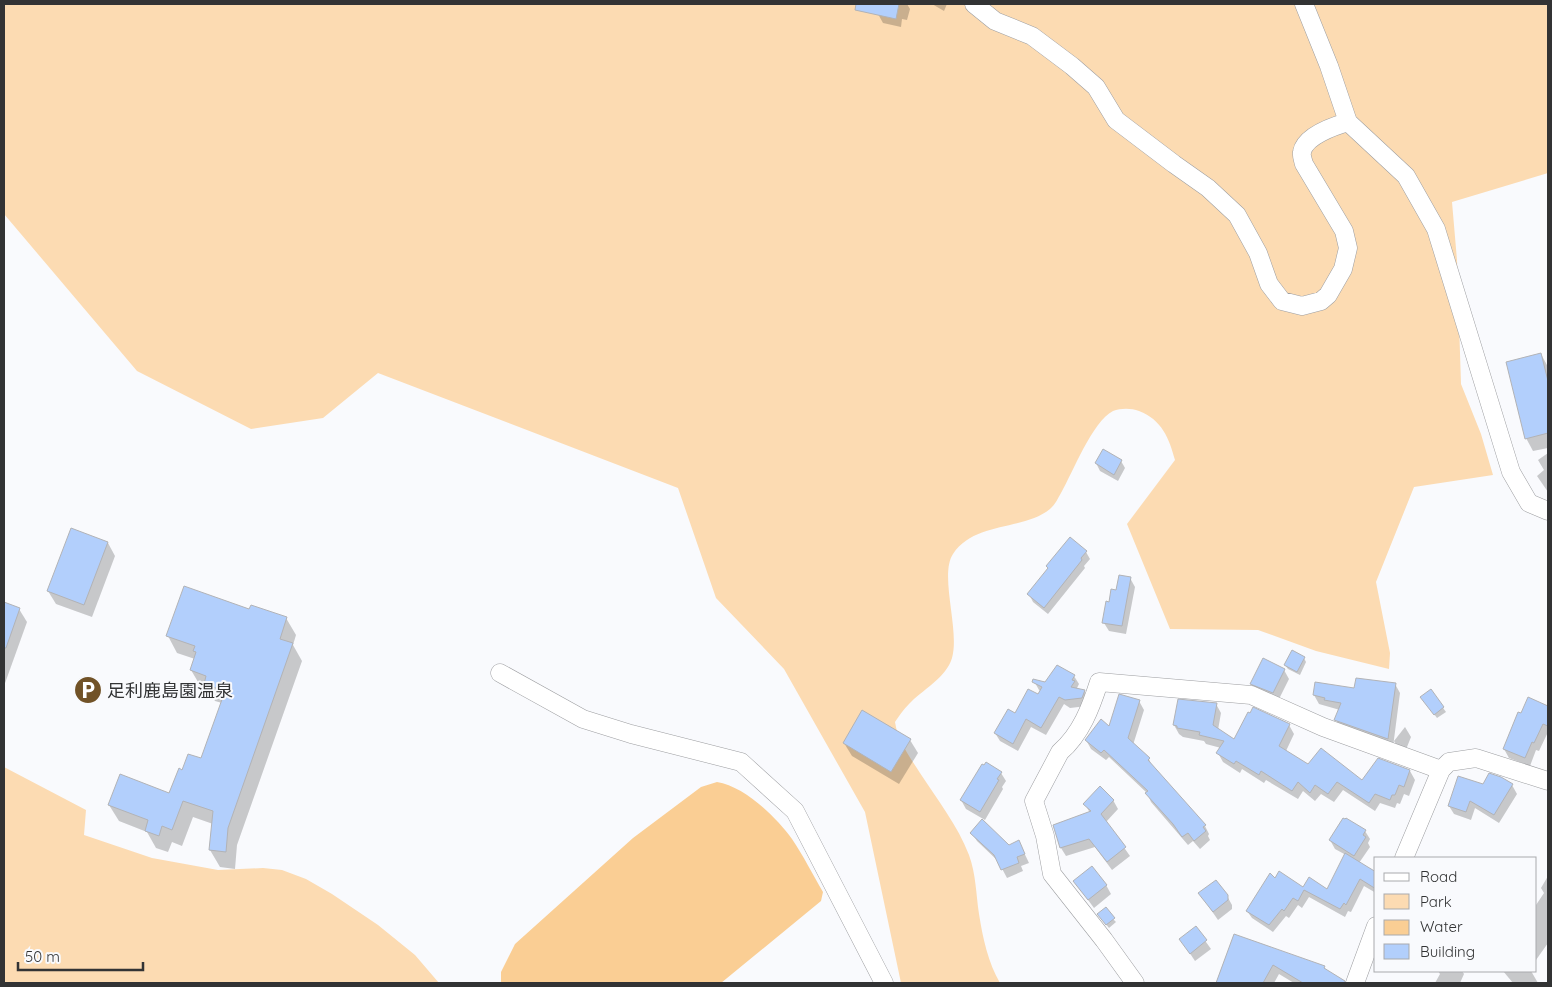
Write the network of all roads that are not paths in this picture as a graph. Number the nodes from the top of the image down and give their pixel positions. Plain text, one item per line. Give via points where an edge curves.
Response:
1 (974, 4) edge
2 (1304, 4) edge
3 (1348, 122) junction
4 (1548, 511) edge
5 (500, 673) dead end
6 (1441, 770) junction
7 (1548, 781) edge
8 (1404, 857) edge
9 (1374, 931) edge
10 (884, 983) edge
11 (1135, 983) edge
12 (1355, 983) edge

1 - 3 street via 995,21 1032,36 1072,66 1096,87 1116,120 1208,188 1237,215 1258,252 1269,284 1282,301 1292,305 1321,301 1343,269 1348,248 1344,231 1304,164 1302,152 1308,140
2 - 3 street
3 - 4 street via 1406,176 1436,229 1511,472 1529,503
5 - 10 street via 583,719 741,762 795,811
6 - 7 street via 1450,762 1476,758
6 - 8 street
6 - 11 street via 1323,727 1251,695 1099,682 1082,725 1060,752 1034,801 1052,874
9 - 12 street

